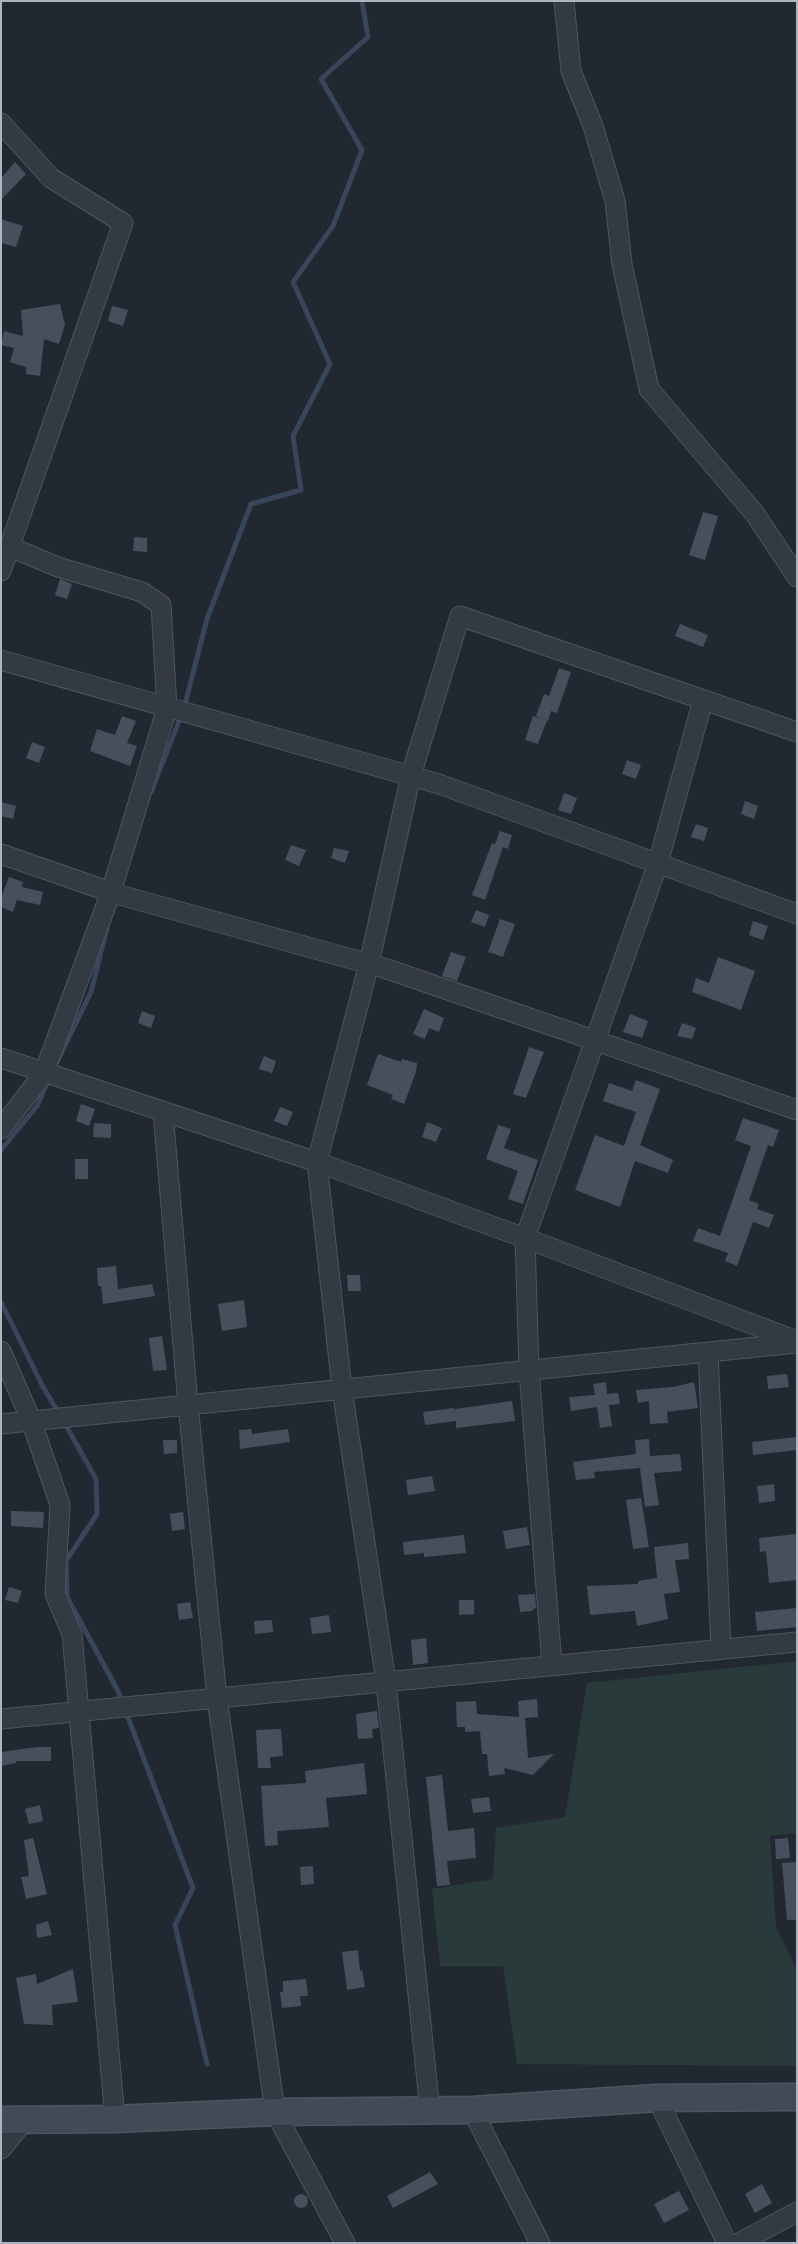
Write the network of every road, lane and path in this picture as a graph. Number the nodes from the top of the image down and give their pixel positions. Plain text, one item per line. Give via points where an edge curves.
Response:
1 (564, 1) edge
2 (1, 123) edge
3 (10, 547) junction
4 (1, 571) edge
5 (797, 577) edge
6 (1, 660) edge
7 (703, 700) junction
8 (167, 708) junction
9 (796, 728) edge
10 (411, 775) junction
11 (1, 854) edge
12 (658, 864) junction
13 (110, 892) junction
14 (797, 914) edge
15 (369, 964) junction
16 (596, 1041) junction
17 (1, 1058) edge
18 (44, 1073) junction
19 (797, 1110) edge
20 (163, 1112) junction
21 (1, 1129) edge
22 (317, 1162) junction
23 (526, 1238) junction
24 (797, 1342) edge
25 (1, 1351) edge
26 (708, 1352) junction
27 (529, 1370) junction
28 (342, 1389) junction
29 (188, 1404) junction
30 (31, 1420) junction
31 (1, 1424) edge
32 (797, 1642) edge
33 (721, 1649) junction
34 (552, 1665) junction
35 (386, 1682) junction
36 (217, 1698) junction
37 (78, 1711) junction
38 (1, 1719) edge
39 (797, 2097) edge
40 (657, 2098) junction
41 (472, 2110) junction
42 (430, 2111) junction
43 (275, 2112) junction
44 (115, 2119) junction
45 (13, 2120) edge
46 (1, 2149) edge
47 (797, 2212) edge
48 (345, 2243) edge
49 (540, 2243) edge
50 (727, 2243) edge
51 (739, 2243) edge

1 - 5 street via 571,71 593,126 615,201 622,264 649,389 755,514
2 - 3 street via 51,178 123,223
3 - 4 street
3 - 8 street via 58,567 142,592 161,605
6 - 8 street
7 - 9 street
7 - 10 street via 460,616
7 - 12 street
8 - 10 street
8 - 13 street
10 - 12 street
10 - 15 street
11 - 13 street
12 - 14 street
12 - 16 street
13 - 15 street
13 - 18 street
15 - 16 street
15 - 22 street
16 - 19 street
16 - 23 street
17 - 18 street
18 - 20 street
18 - 21 street
20 - 22 street
20 - 29 street
22 - 23 street
22 - 28 street
23 - 24 street
23 - 27 street
24 - 26 street
25 - 30 street
26 - 27 street
26 - 33 street
27 - 28 street
27 - 34 street
28 - 29 street
28 - 35 street
29 - 30 street
29 - 36 street
30 - 31 street
30 - 37 street via 60,1505 55,1594 72,1634
32 - 33 street
33 - 34 street
34 - 35 street
35 - 36 street
35 - 42 street
36 - 37 street
36 - 43 street
37 - 38 street
37 - 44 street
39 - 40 main road
40 - 41 main road
40 - 50 street
41 - 42 main road
41 - 49 street
42 - 43 main road
43 - 44 main road
43 - 48 street
44 - 45 main road
45 - 46 street
47 - 51 street

